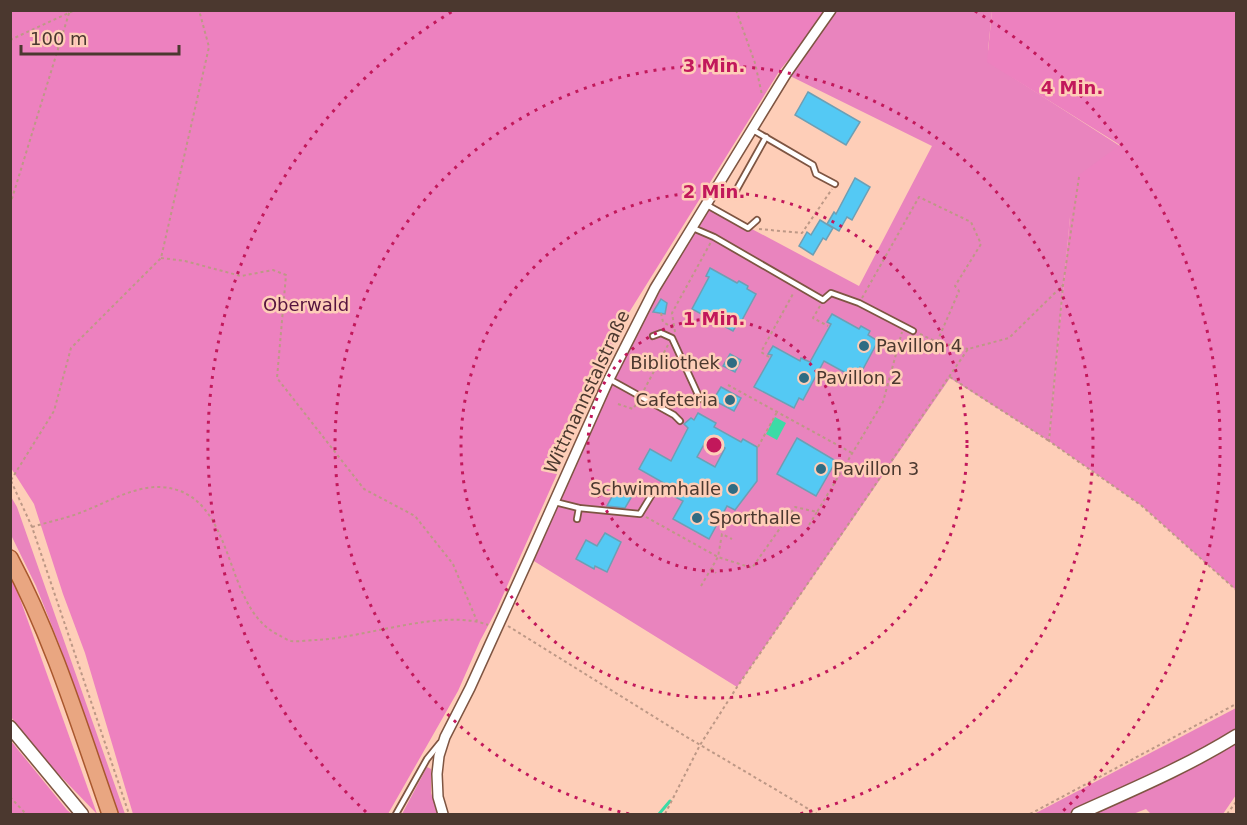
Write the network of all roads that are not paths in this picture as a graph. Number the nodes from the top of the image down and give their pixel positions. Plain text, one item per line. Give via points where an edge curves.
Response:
1 (831, 10) edge
2 (753, 130) junction
3 (766, 137) junction
4 (835, 184) road end
5 (715, 192) junction
6 (707, 205) junction
7 (757, 220) dead end
8 (693, 228) junction
9 (913, 331) road end
10 (653, 336) dead end
11 (609, 379) junction
12 (700, 399) dead end
13 (680, 421) dead end
14 (651, 496) dead end
15 (555, 502) junction
16 (579, 508) junction
17 (577, 519) dead end
18 (10, 558) edge
19 (10, 728) edge
20 (445, 736) junction
21 (1236, 736) edge
22 (80, 812) edge
23 (110, 814) edge
24 (396, 814) edge
25 (443, 814) edge
26 (1078, 814) edge

1 - 2 street, Wittmannstalstraße
2 - 3 lane
2 - 5 street, Wittmannstalstraße
3 - 4 lane via 813,165 816,174
3 - 5 lane via 733,196
5 - 6 street, Wittmannstalstraße
6 - 7 lane via 748,228
6 - 8 street, Wittmannstalstraße
8 - 9 lane via 823,300 831,293
8 - 11 street, Wittmannstalstraße via 655,288
10 - 12 lane via 661,333 672,338
11 - 13 lane
11 - 15 street, Wittmannstalstraße
14 - 16 lane via 640,514
15 - 16 lane
15 - 20 street, Wittmannstalstraße
16 - 17 lane
18 - 23 main road via 72,703
19 - 22 street
20 - 24 lane via 427,759
20 - 25 street, Wittmannstalstraße via 437,774
21 - 26 street via 1158,778

